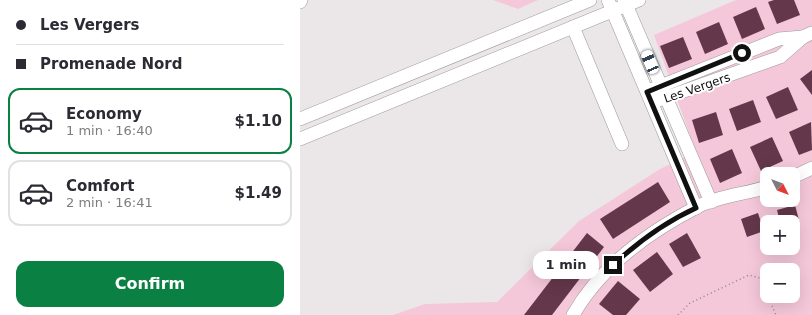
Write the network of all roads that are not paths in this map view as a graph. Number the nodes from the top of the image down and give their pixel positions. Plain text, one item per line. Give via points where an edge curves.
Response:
1 (590, 0) edge
2 (630, 2) edge
3 (611, 5) edge
4 (573, 27) junction
5 (808, 35) edge
6 (647, 92) junction
7 (663, 92) junction
8 (652, 104) junction
9 (300, 119) edge
10 (300, 139) edge
11 (622, 144) dead end
12 (812, 168) edge
13 (800, 174) edge
14 (760, 189) edge
15 (711, 202) junction
16 (696, 208) junction
17 (573, 315) edge

1 - 9 street
2 - 3 street
2 - 7 street
3 - 4 street
3 - 6 street
4 - 10 street
4 - 11 street
5 - 7 street, Les Vergers via 779,39
5 - 7 street, Les Vergers via 780,57 742,72
6 - 7 street, Les Vergers
6 - 8 street
7 - 8 street, Les Vergers
7 - 15 street
8 - 16 street
12 - 13 street
14 - 15 street
15 - 16 street
16 - 17 street via 654,232 624,255 595,283

